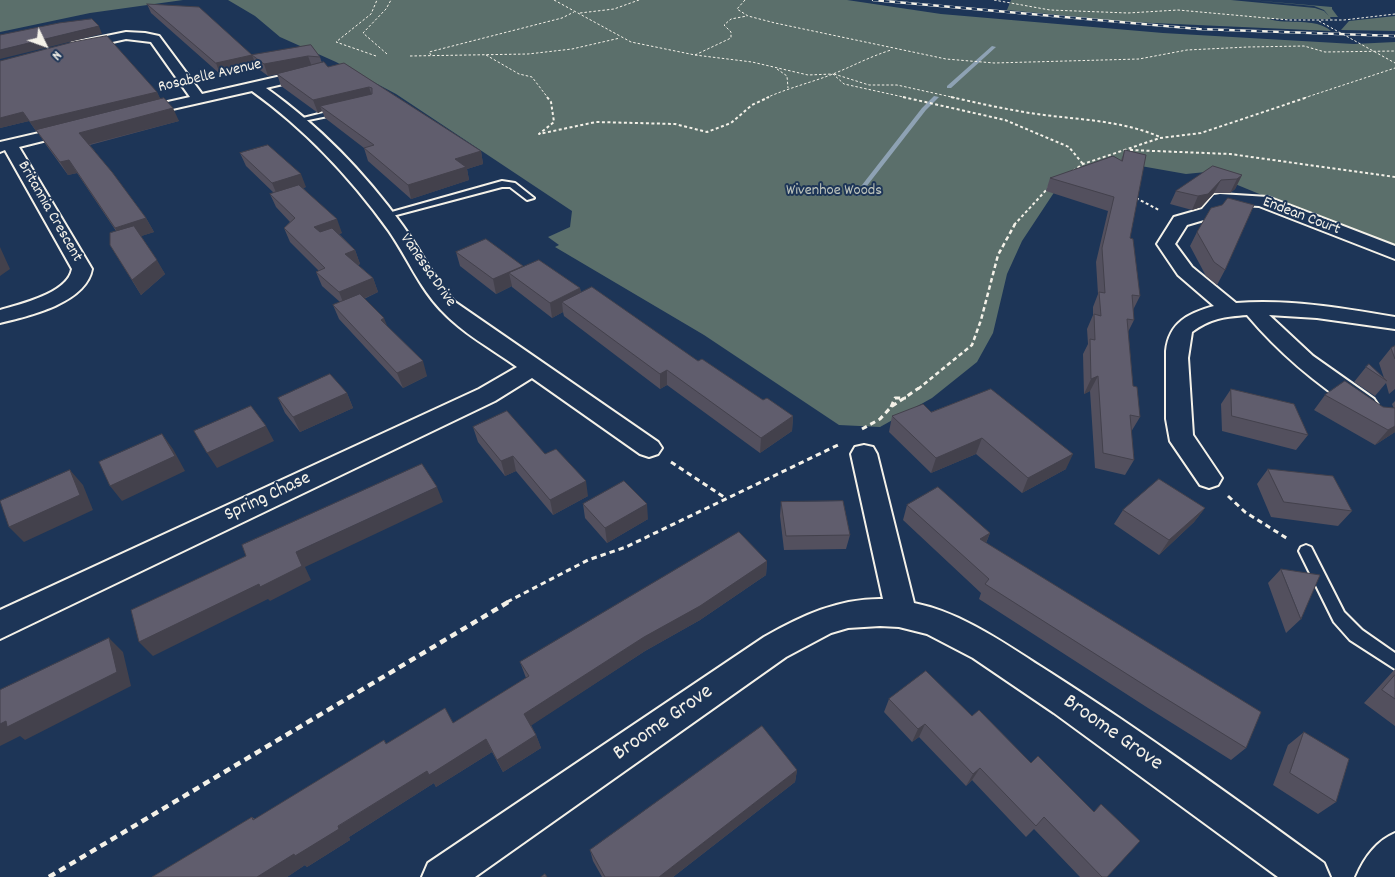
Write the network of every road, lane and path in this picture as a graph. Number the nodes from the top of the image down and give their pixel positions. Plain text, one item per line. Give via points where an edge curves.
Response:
1 (377, 0) edge
2 (391, 0) edge
3 (554, 0) edge
4 (639, 0) edge
5 (745, 0) edge
6 (994, 0) edge
7 (574, 12) junction
8 (578, 14) junction
9 (1395, 14) edge
10 (748, 16) junction
11 (1318, 20) junction
12 (621, 37) junction
13 (68, 48) edge
14 (893, 49) junction
15 (1372, 51) junction
16 (1395, 51) edge
17 (387, 54) dead end
18 (431, 55) junction
19 (486, 55) junction
20 (695, 55) junction
21 (376, 56) dead end
22 (410, 56) dead end
23 (1395, 63) edge
24 (774, 67) junction
25 (1395, 68) edge
26 (316, 72) edge
27 (833, 74) junction
28 (253, 85) junction
29 (788, 88) junction
30 (197, 97) junction
31 (346, 110) edge
32 (122, 116) edge
33 (298, 120) junction
34 (85, 126) edge
35 (1160, 138) junction
36 (5, 146) edge
37 (1127, 150) junction
38 (1081, 168) junction
39 (1068, 174) edge
40 (1395, 177) edge
41 (1055, 182) edge
42 (1128, 194) edge
43 (530, 198) dead end
44 (385, 215) junction
45 (1180, 221) junction
46 (1395, 254) edge
47 (1229, 308) junction
48 (1252, 308) junction
49 (0, 317) edge
50 (1395, 323) edge
51 (533, 367) junction
52 (1380, 414) edge
53 (856, 442) junction
54 (649, 448) joint
55 (1209, 478) joint
56 (724, 498) junction
57 (1306, 551) joint
58 (901, 614) junction
59 (0, 625) edge
60 (1395, 662) edge
61 (1395, 852) edge
62 (450, 875) edge
63 (49, 877) edge
64 (1310, 877) edge
65 (1376, 877) edge

1 - 21 path via 371,14 336,42
2 - 17 path via 390,6 371,21 363,33
3 - 7 path
4 - 8 path via 614,9
5 - 10 path via 737,9
6 - 11 path via 1050,10 1128,13 1178,10 1246,18
7 - 8 path
7 - 18 path via 562,18 429,52
8 - 12 path via 603,24
9 - 11 path
10 - 14 path
10 - 20 path via 730,18 724,25 731,32 731,38
11 - 15 path
12 - 19 path via 572,49
12 - 20 path
13 - 30 street via 122,36 156,39
14 - 15 path via 946,59 994,63 1139,60 1187,50 1239,48 1304,46 1325,52
14 - 27 path
15 - 16 path
15 - 23 path
18 - 19 path
18 - 22 path
19 - 29 path via 519,74 532,77 551,102 554,122 538,134 596,122 675,124 706,132 731,123 752,105
20 - 24 path
24 - 27 path via 808,75
24 - 29 path via 787,76
25 - 35 path via 1201,133
26 - 28 street, Rosabelle Avenue
27 - 29 path
27 - 35 path via 869,85 897,85 980,104 1139,128
27 - 38 path via 844,84 1005,120 1069,147
28 - 30 street, Rosabelle Avenue
28 - 33 street, Vanessa Drive
30 - 32 street, Rosabelle Avenue
31 - 33 lane
33 - 44 street, Vanessa Drive via 363,187
34 - 36 street
35 - 37 path
36 - 49 street, Britannia Crescent via 82,269 83,276 79,283 54,298
37 - 38 path
37 - 40 path via 1166,148 1290,161
38 - 39 path
41 - 53 path via 1020,217 1003,243 972,345 907,398 891,407
42 - 45 path
43 - 44 lane via 512,185 502,184
44 - 51 street, Vanessa Drive via 447,305
45 - 46 street, Endean Court via 1208,213 1220,199 1262,200
45 - 47 street via 1166,244 1170,254
47 - 48 street
47 - 55 street via 1204,314 1184,328 1177,348 1182,439
48 - 50 street
48 - 52 street via 1302,360
51 - 54 street, Vanessa Drive
51 - 59 street, Spring Chase via 478,399
53 - 56 path
53 - 58 street
54 - 56 path
55 - 57 path via 1245,512
56 - 63 path via 626,547 588,560 488,612
57 - 60 lane via 1340,617 1356,635
58 - 62 street, Broome Grove via 865,612 828,618 801,631
58 - 64 street, Broome Grove via 939,625 980,645 1202,796
61 - 65 street

